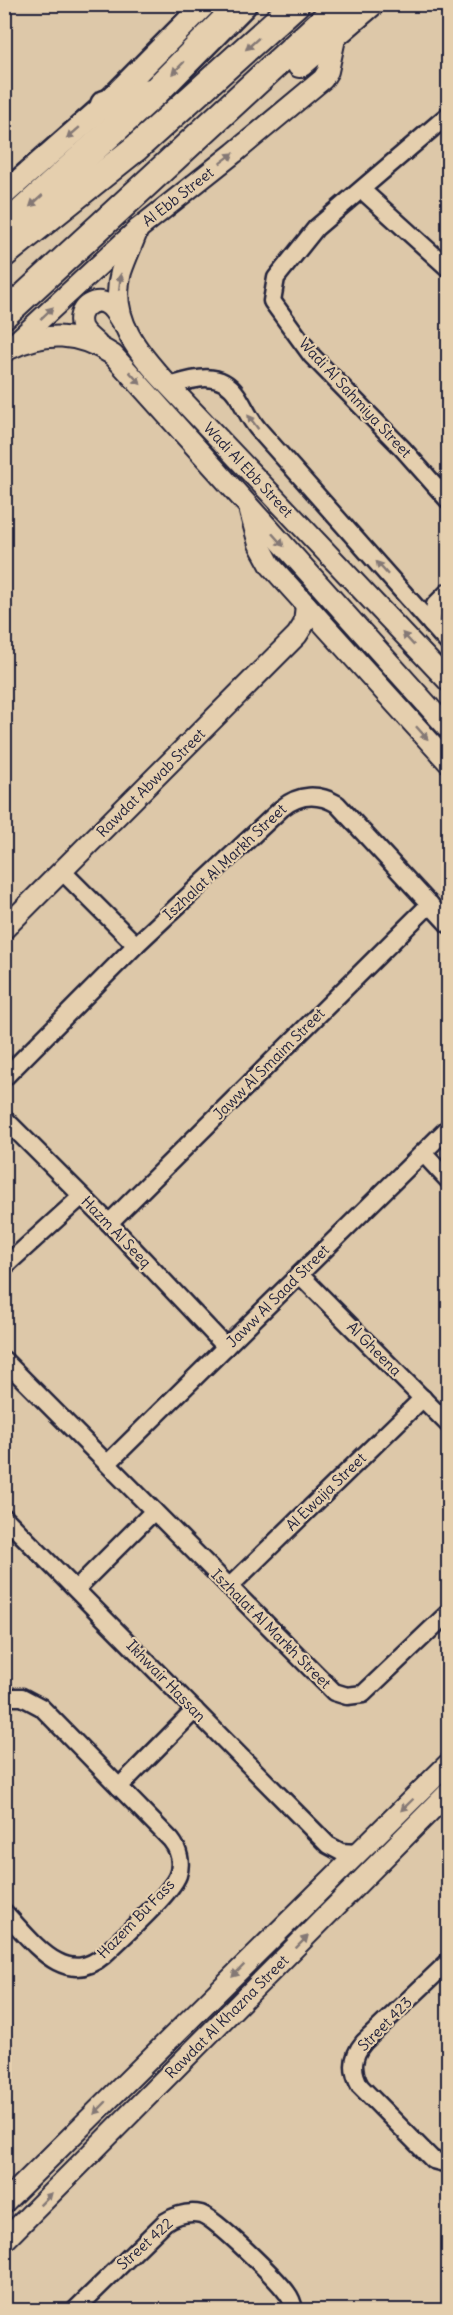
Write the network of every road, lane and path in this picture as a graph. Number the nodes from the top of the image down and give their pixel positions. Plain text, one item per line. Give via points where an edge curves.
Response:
1 (205, 4) edge
2 (242, 4) edge
3 (296, 4) edge
4 (341, 4) edge
5 (370, 4) edge
6 (336, 34) junction
7 (154, 92) junction
8 (105, 105) junction
9 (448, 115) edge
10 (362, 190) junction
11 (4, 194) edge
12 (116, 214) junction
13 (4, 229) edge
14 (138, 229) junction
15 (4, 254) edge
16 (448, 268) edge
17 (4, 315) edge
18 (127, 333) junction
19 (103, 348) junction
20 (7, 351) edge
21 (169, 386) junction
22 (448, 500) edge
23 (248, 507) junction
24 (448, 592) edge
25 (413, 604) junction
26 (306, 605) junction
27 (435, 605) junction
28 (431, 624) junction
29 (329, 630) junction
30 (297, 635) junction
31 (448, 643) edge
32 (448, 681) edge
33 (387, 694) junction
34 (428, 705) junction
35 (448, 728) edge
36 (448, 762) edge
37 (63, 872) junction
38 (430, 904) junction
39 (448, 924) edge
40 (4, 929) edge
41 (136, 945) junction
42 (4, 1078) edge
43 (4, 1118) edge
44 (448, 1128) edge
45 (423, 1153) junction
46 (448, 1180) edge
47 (82, 1196) junction
48 (109, 1223) junction
49 (4, 1267) edge
50 (300, 1275) junction
51 (226, 1347) junction
52 (4, 1360) edge
53 (423, 1398) junction
54 (448, 1424) edge
55 (108, 1463) junction
56 (154, 1511) junction
57 (4, 1517) edge
58 (229, 1587) junction
59 (76, 1588) junction
60 (448, 1612) edge
61 (4, 1697) edge
62 (195, 1710) junction
63 (448, 1764) edge
64 (119, 1787) junction
65 (448, 1793) edge
66 (328, 1845) junction
67 (357, 1853) junction
68 (335, 1875) junction
69 (4, 1912) edge
70 (448, 1962) edge
71 (448, 2164) edge
72 (4, 2203) edge
73 (4, 2241) edge
74 (75, 2310) edge
75 (294, 2310) edge

1 - 8 main road
2 -> 7 highway
3 -> 15 main road via 136,148
4 - 12 main road, Al Ebb Street
5 - 6 main road
6 - 12 main road
14 -> 6 street, Al Ebb Street via 322,79
7 - 8 highway
7 -> 13 highway
8 -> 11 main road
9 - 10 street, Wadi Al Sahmiya Street
10 - 16 street
10 - 22 street, Wadi Al Sahmiya Street via 316,228 276,278 272,301 312,356
12 - 17 main road, Al Ebb Street
18 -> 14 street, Wadi Al Ebb Street via 119,289
20 -> 14 street, Al Ebb Street
18 - 19 street via 108,304 87,305 80,325
18 - 21 street, Wadi Al Ebb Street via 142,357
19 - 20 street, Wadi Al Ebb Street via 62,336 27,340
19 -> 23 street, Wadi Al Ebb Street via 125,367
25 -> 21 street via 259,430 232,389 222,381 208,378
32 -> 21 street, Wadi Al Ebb Street
23 - 26 street, Wadi Al Ebb Street via 266,559
23 -> 34 street, Wadi Al Ebb Street
24 - 27 street
25 - 27 street
25 - 28 street
26 - 29 street, Wadi Al Ebb Street
26 - 30 street, Rawdat Abwab Street via 304,624
27 - 28 street
28 - 31 street
29 - 30 street via 314,629
29 - 33 street, Wadi Al Ebb Street
30 - 37 street, Rawdat Abwab Street
33 - 34 street
33 -> 36 street, Wadi Al Ebb Street
34 - 35 street, Wadi Al Ebb Street
37 - 40 street, Rawdat Abwab Street
37 - 41 street
38 - 39 street, Iszhalat Al Markh Street
38 - 41 street, Iszhalat Al Markh Street via 344,809 323,797 306,796 282,808
38 - 48 street, Jaww Al Smaim Street
41 - 42 street, Iszhalat Al Markh Street
43 - 47 street, Hazm Al Seeq
44 - 45 street, Jaww Al Saad Street
45 - 46 street
45 - 50 street, Jaww Al Saad Street
47 - 48 street, Hazm Al Seeq
47 - 49 street
48 - 51 street, Hazm Al Seeq
50 - 51 street, Jaww Al Saad Street
50 - 53 street, Al Gheena
51 - 55 street, Jaww Al Saad Street
52 - 55 street, Iszhalat Al Markh Street
53 - 54 street, Al Gheena
53 - 58 street, Al Ewaija Street
55 - 56 street, Iszhalat Al Markh Street
56 - 58 street, Iszhalat Al Markh Street
56 - 59 street
57 - 59 street, Ikhwair Hassan
58 - 60 street, Iszhalat Al Markh Street via 334,1692 347,1696 370,1689
59 - 62 street, Ikhwair Hassan
61 - 64 street, Hazem Bu Fass via 35,1702
62 - 64 street
62 - 66 street, Ikhwair Hassan
63 -> 67 street, Rawdat Al Khazna Street
64 - 69 street, Hazem Bu Fass via 176,1846 179,1869 169,1890 104,1955 84,1966 68,1967 53,1961
73 -> 65 street, Rawdat Al Khazna Street
66 - 67 street, Ikhwair Hassan via 341,1852
66 - 68 street
67 - 68 street, Rawdat Al Khazna Street
68 -> 72 street, Rawdat Al Khazna Street
70 - 71 street, Street 423 via 364,2042 353,2063 360,2086 433,2160
74 - 75 street, Street 422 via 165,2222 192,2213 218,2224 288,2293

